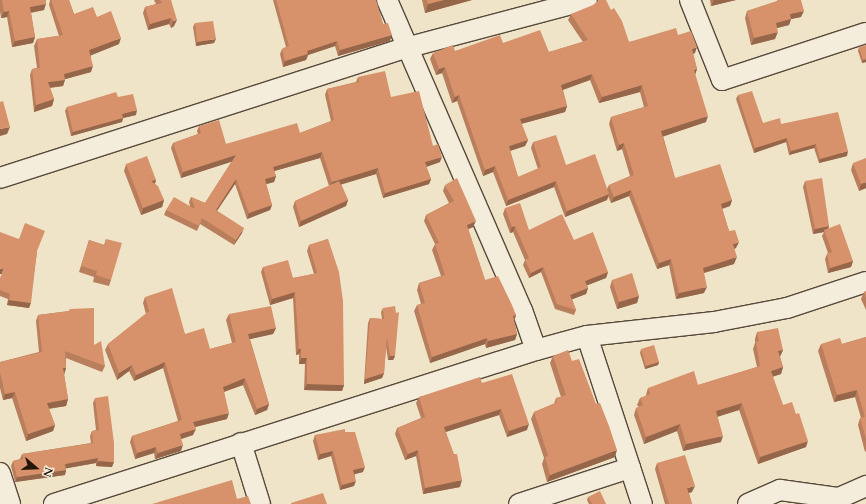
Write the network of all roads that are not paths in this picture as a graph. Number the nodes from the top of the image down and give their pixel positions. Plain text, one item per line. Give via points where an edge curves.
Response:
1 (387, 0) edge
2 (587, 0) edge
3 (690, 0) edge
4 (866, 33) edge
5 (409, 47) junction
6 (0, 178) edge
7 (866, 282) edge
8 (587, 336) junction
9 (536, 350) junction
10 (241, 443) junction
11 (630, 468) junction
12 (0, 473) edge
13 (866, 486) edge
14 (838, 501) edge
15 (10, 504) edge
16 (54, 504) edge
17 (260, 504) edge
18 (519, 504) edge
19 (642, 504) edge
20 (748, 504) edge

1 - 5 street
2 - 5 street
3 - 4 street via 722,80
5 - 6 street
5 - 9 street via 522,310
7 - 8 street via 787,308 714,322
8 - 9 street
8 - 11 street
9 - 10 street
10 - 16 street
10 - 17 street
11 - 18 street
11 - 19 street
12 - 15 street
13 - 14 street
14 - 20 street via 780,490

